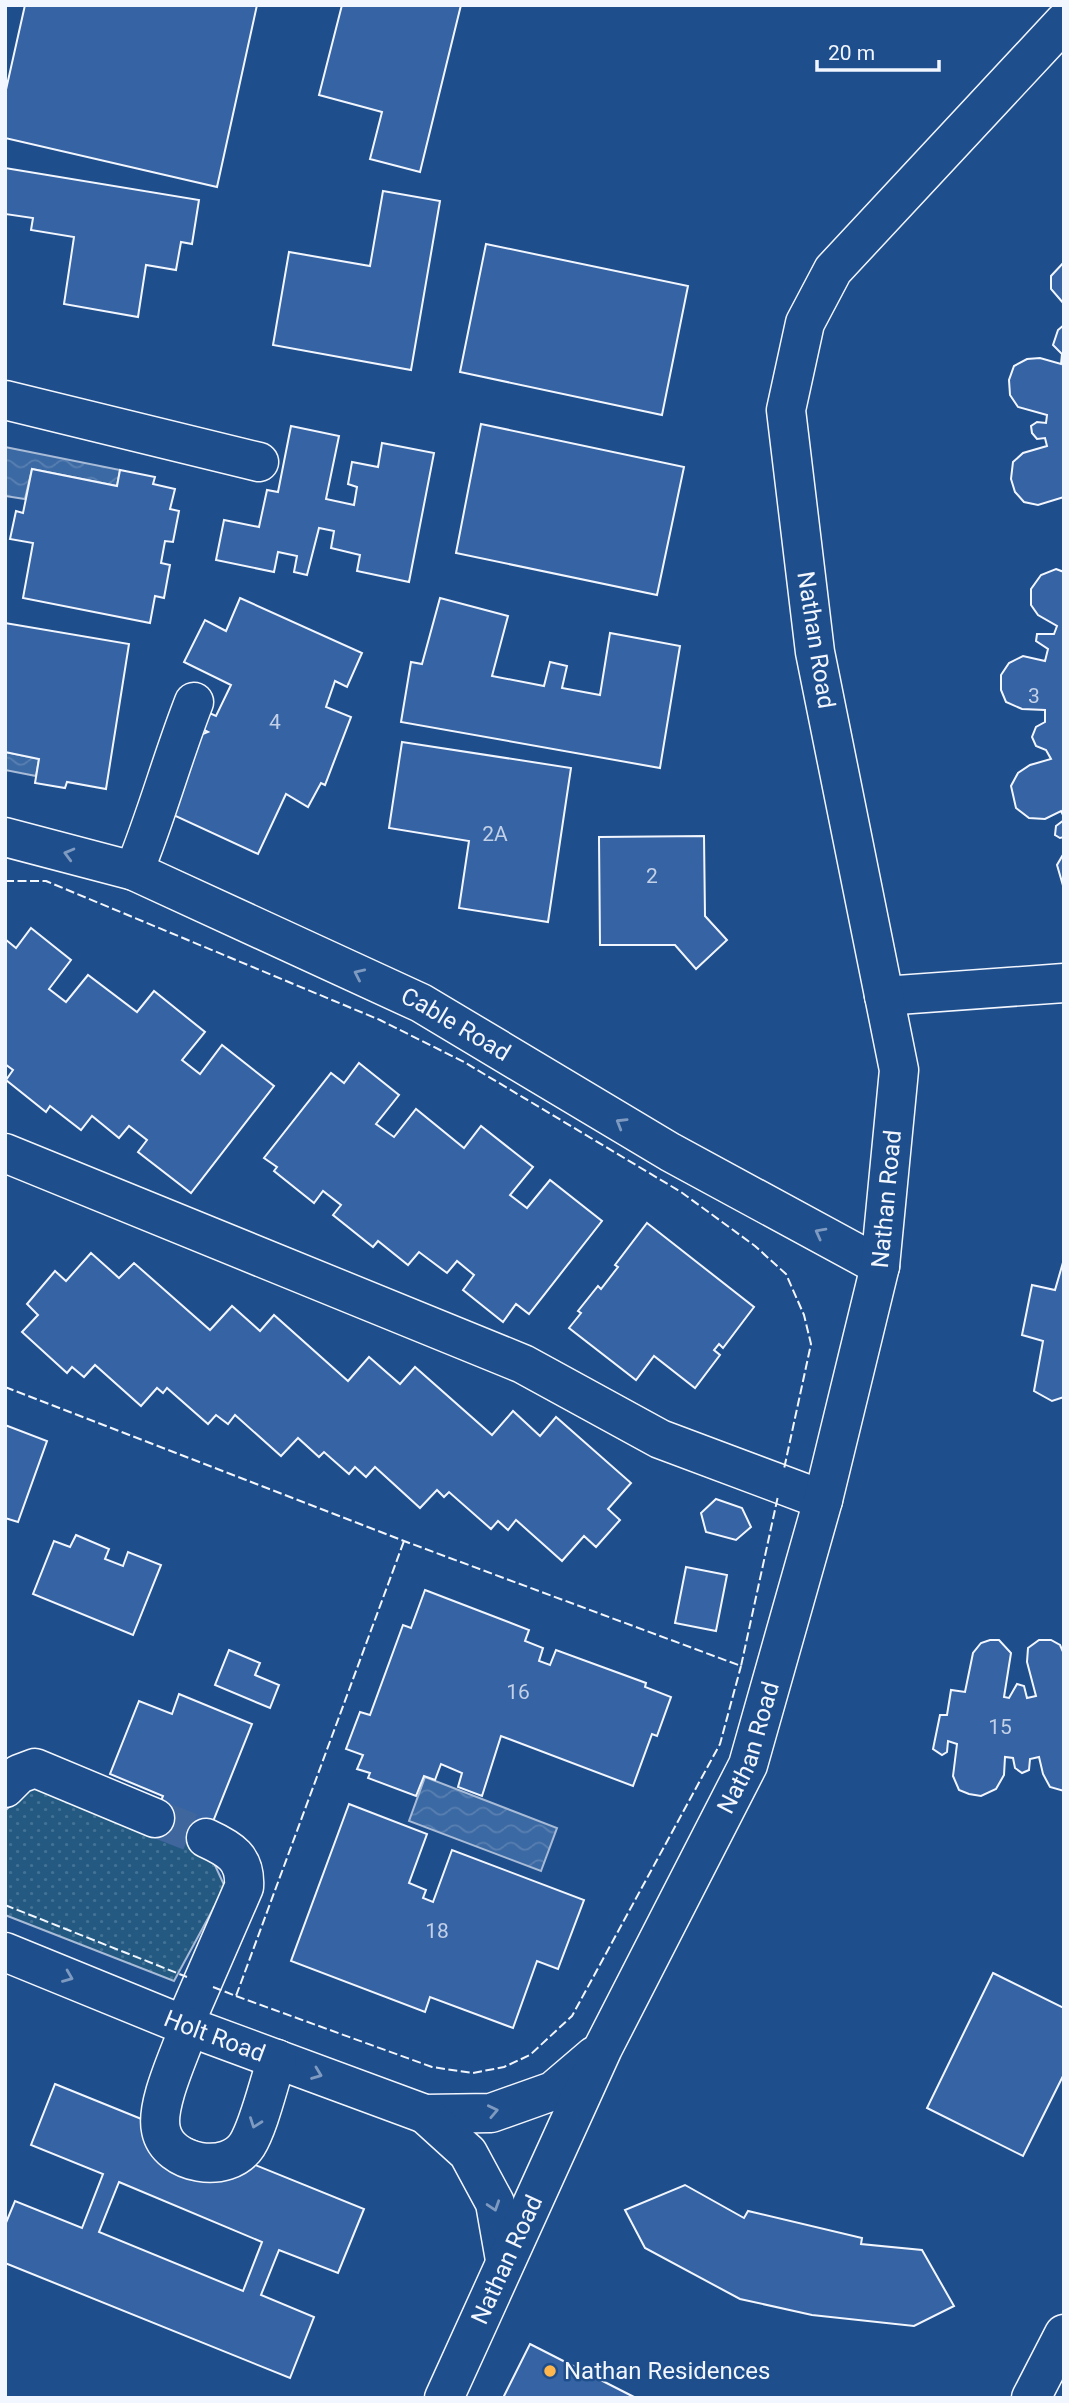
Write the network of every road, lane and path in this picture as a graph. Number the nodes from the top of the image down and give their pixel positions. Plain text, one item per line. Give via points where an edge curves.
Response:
1 (1064, 22) edge
2 (5, 400) edge
3 (259, 462) dead end
4 (194, 702) dead end
5 (5, 837) edge
6 (134, 871) junction
7 (1064, 983) edge
8 (884, 996) junction
9 (5, 1153) edge
10 (880, 1266) junction
11 (823, 1500) junction
12 (5, 1788) edge
13 (155, 1818) tunnel mouth
14 (206, 1839) tunnel mouth
15 (5, 1952) edge
16 (187, 2026) junction
17 (603, 2048) junction
18 (278, 2059) junction
19 (425, 2114) junction
20 (505, 2260) junction
21 (1064, 2334) edge
22 (444, 2398) edge
23 (1031, 2398) edge

1 - 8 street, Nathan Road via 833,270 805,323 786,410 815,652
2 - 3 street
4 - 6 street
6 -> 5 street, Cable Road
10 -> 6 street, Cable Road via 670,1152 422,1003
7 - 8 street
8 - 10 street, Nathan Road via 899,1070
9 - 11 street via 523,1364 660,1439
10 - 11 street, Nathan Road
11 - 17 street, Nathan Road via 748,1765
12 - 13 street via 19,1774 35,1768
14 - 16 street via 237,1855 245,1875 244,1887
15 -> 16 street, Holt Road
16 - 18 street, Holt Road
18 -> 16 street via 247,2145 232,2160 213,2165 175,2152 160,2131 162,2108
19 -> 17 street, Holt Road via 491,2113 553,2091
17 - 20 street, Nathan Road
18 -> 19 street, Holt Road
19 -> 20 street, Holt Road via 468,2153 495,2203
20 - 22 street, Nathan Road
21 - 23 street

